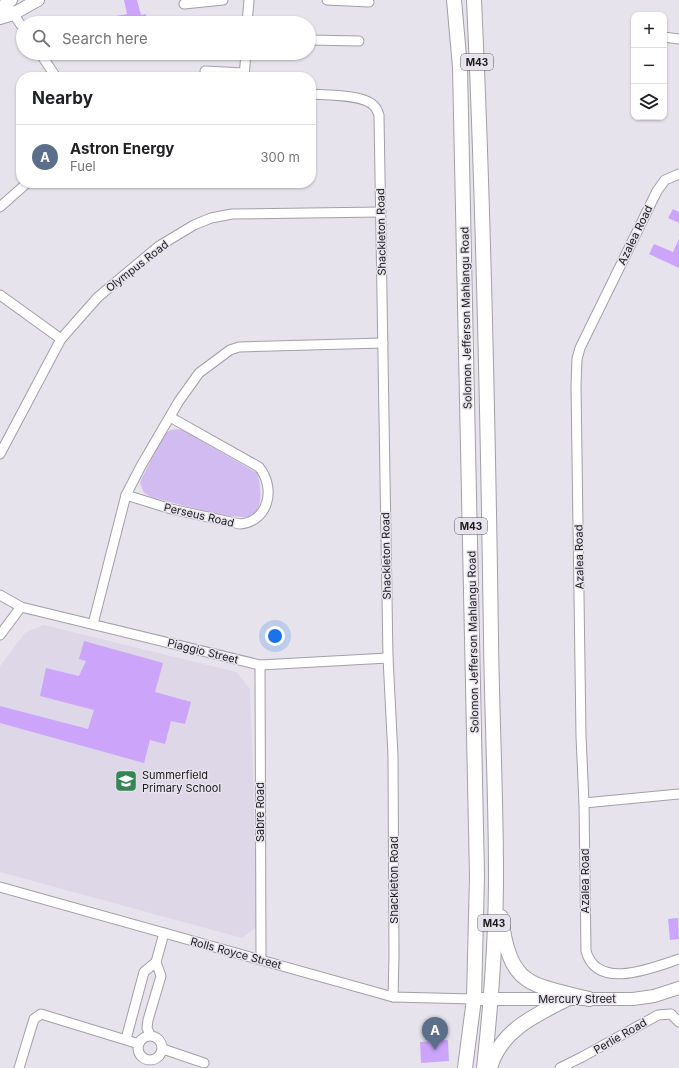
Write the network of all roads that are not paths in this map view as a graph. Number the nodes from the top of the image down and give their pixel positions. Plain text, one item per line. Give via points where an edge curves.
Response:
1 (38, 0) edge
2 (223, 0) edge
3 (249, 0) edge
4 (328, 0) edge
5 (454, 0) edge
6 (474, 0) edge
7 (369, 2) dead end
8 (5, 4) edge
9 (184, 4) dead end
10 (14, 14) junction
11 (248, 16) edge
12 (16, 17) edge
13 (0, 18) edge
14 (667, 37) edge
15 (679, 39) edge
16 (316, 40) edge
17 (359, 41) dead end
18 (45, 60) edge
19 (245, 60) edge
20 (205, 71) dead end
21 (53, 72) edge
22 (215, 72) edge
23 (244, 72) edge
24 (316, 94) edge
25 (677, 175) edge
26 (21, 188) edge
27 (0, 207) edge
28 (381, 212) junction
29 (0, 295) edge
30 (62, 339) junction
31 (383, 343) junction
32 (170, 417) junction
33 (0, 454) edge
34 (126, 495) junction
35 (0, 595) edge
36 (21, 607) junction
37 (93, 624) junction
38 (0, 635) edge
39 (388, 658) junction
40 (260, 665) junction
41 (679, 794) edge
42 (584, 803) junction
43 (496, 879) junction
44 (0, 887) edge
45 (164, 933) junction
46 (679, 958) edge
47 (261, 959) junction
48 (156, 962) junction
49 (679, 988) edge
50 (393, 997) junction
51 (474, 999) junction
52 (492, 999) junction
53 (567, 999) junction
54 (589, 999) junction
55 (679, 1022) edge
56 (150, 1035) junction
57 (126, 1040) junction
58 (139, 1044) junction
59 (163, 1049) junction
60 (204, 1063) dead end
61 (146, 1064) edge
62 (19, 1068) edge
63 (464, 1068) edge
64 (484, 1068) edge
65 (490, 1068) edge
66 (560, 1068) edge

1 - 10 street
2 - 9 street
3 - 11 street
4 - 7 street
5 - 51 main road, Solomon Jefferson Mahlangu Road / M43 via 460,67 467,342 477,876
6 - 43 main road, Solomon Jefferson Mahlangu Road / M43 via 488,408
8 - 10 street
10 - 12 street
10 - 13 street
14 - 15 street
16 - 17 street
18 - 21 street
19 - 23 street
20 - 22 street
24 - 28 street, Shackleton Road via 348,97 368,101 375,106 379,115
25 - 42 street, Azalea Road via 665,180 657,190 586,335 577,359
26 - 27 street
28 - 30 street, Olympus Road via 232,214 200,223 159,246 125,273 98,297
28 - 31 street, Shackleton Road
29 - 30 street
30 - 33 street, Olympus Road
31 - 32 street via 248,346 230,350 199,373
31 - 39 street, Shackleton Road
32 - 34 street
32 - 34 street, Perseus Road via 259,467 265,474 268,491 264,511 257,519 240,524 171,509
34 - 37 street
35 - 36 street
36 - 37 street, Piaggio Street
36 - 38 street
37 - 40 street, Piaggio Street
39 - 40 street, Piaggio Street
39 - 50 street, Shackleton Road via 393,756
40 - 47 street, Sabre Road
41 - 42 street
42 - 46 street, Azalea Road via 585,942 592,965 602,971 616,974 648,968
43 - 52 main road, Solomon Jefferson Mahlangu Road / M43
43 - 54 main road via 505,943 515,968 533,983
44 - 45 street, Rolls Royce Street
45 - 47 street, Rolls Royce Street
45 - 48 street
47 - 50 street, Rolls Royce Street
48 - 56 street via 161,976 148,1020
48 - 57 street via 144,972
49 - 54 street, Mercury Street via 633,999
50 - 51 street, Rolls Royce Street
51 - 52 street, Mercury Street
51 - 63 main road, Solomon Jefferson Mahlangu Road / M43
52 - 53 street, Mercury Street
52 - 64 main road, Solomon Jefferson Mahlangu Road / M43
53 - 54 street, Mercury Street
53 - 65 main road via 535,1014 518,1026 495,1052
55 - 66 street, Perlie Road via 671,1014 658,1015
56 - 58 street via 143,1038
56 - 59 street via 161,1041
57 - 58 street
57 - 62 street via 41,1014 34,1019
58 - 61 street via 139,1052
59 - 60 street
59 - 61 street via 155,1059

